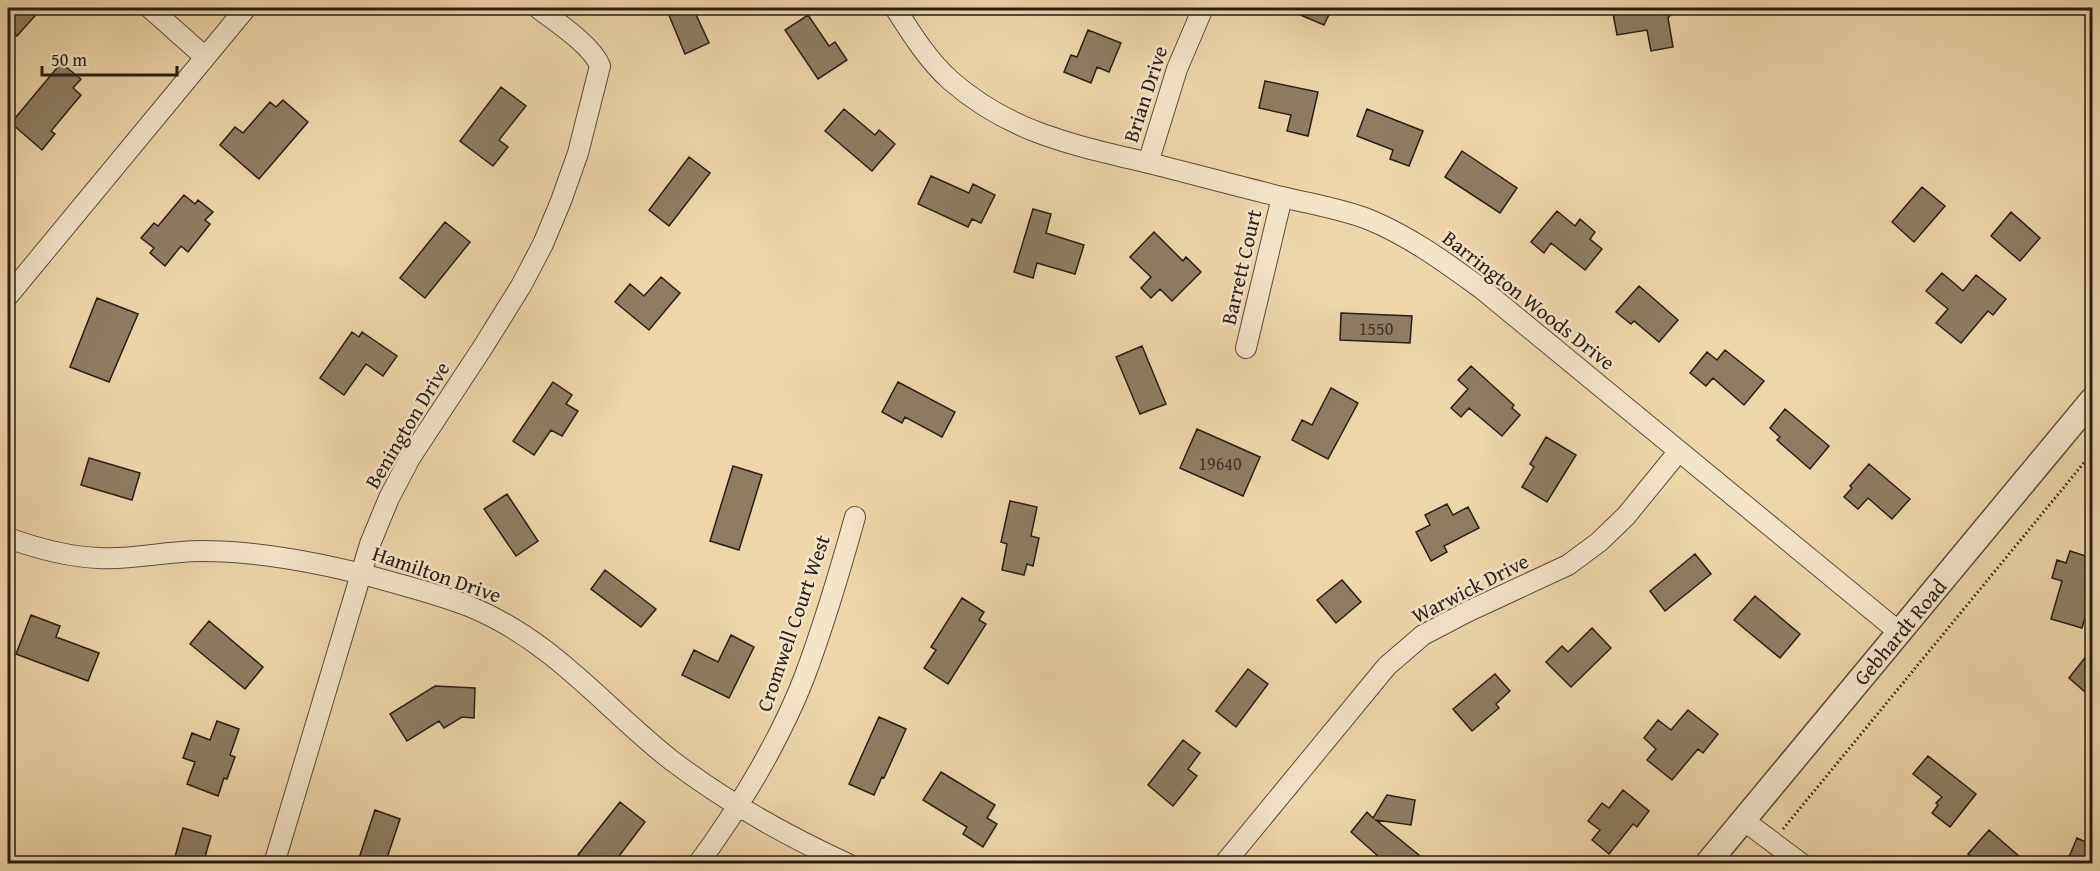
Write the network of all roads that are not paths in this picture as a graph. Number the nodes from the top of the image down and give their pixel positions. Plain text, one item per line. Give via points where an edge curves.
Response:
1 (150, 8) edge
2 (246, 8) edge
3 (538, 8) edge
4 (895, 8) edge
5 (1203, 8) edge
6 (205, 57) junction
7 (1148, 163) junction
8 (1282, 197) junction
9 (8, 297) edge
10 (1246, 348) dead end
11 (2092, 400) edge
12 (1679, 451) junction
13 (855, 517) dead end
14 (8, 538) edge
15 (361, 573) junction
16 (1899, 632) junction
17 (736, 806) junction
18 (1743, 820) junction
19 (274, 864) edge
20 (698, 864) edge
21 (848, 864) edge
22 (1224, 864) edge
23 (1707, 864) edge
24 (1802, 864) edge

1 - 6 street
2 - 6 street
3 - 15 street, Benington Drive via 597,59 600,72 578,153 543,244 521,286 410,458 389,498
4 - 7 street, Barrington Woods Drive via 935,64 996,113 1037,134
5 - 7 street, Brian Drive via 1176,69
6 - 9 street
7 - 8 street, Barrington Woods Drive
8 - 10 street, Barrett Court
8 - 12 street, Barrington Woods Drive via 1369,220 1440,258
11 - 16 street, Gebhardt Road
12 - 16 street, Barrington Woods Drive
12 - 22 street, Warwick Drive via 1626,516 1583,554 1568,565 1423,635 1387,666
13 - 17 street, Cromwell Court West via 804,679 780,733
14 - 15 street, Hamilton Drive via 73,556 100,559 189,551 236,552
15 - 17 street, Hamilton Drive via 438,595 501,621 551,654 670,759
15 - 19 street, Benington Drive
16 - 18 street, Gebhardt Road
17 - 20 street, Cromwell Court West
17 - 21 street, Hamilton Drive
18 - 23 street, Gebhardt Road
18 - 24 street

